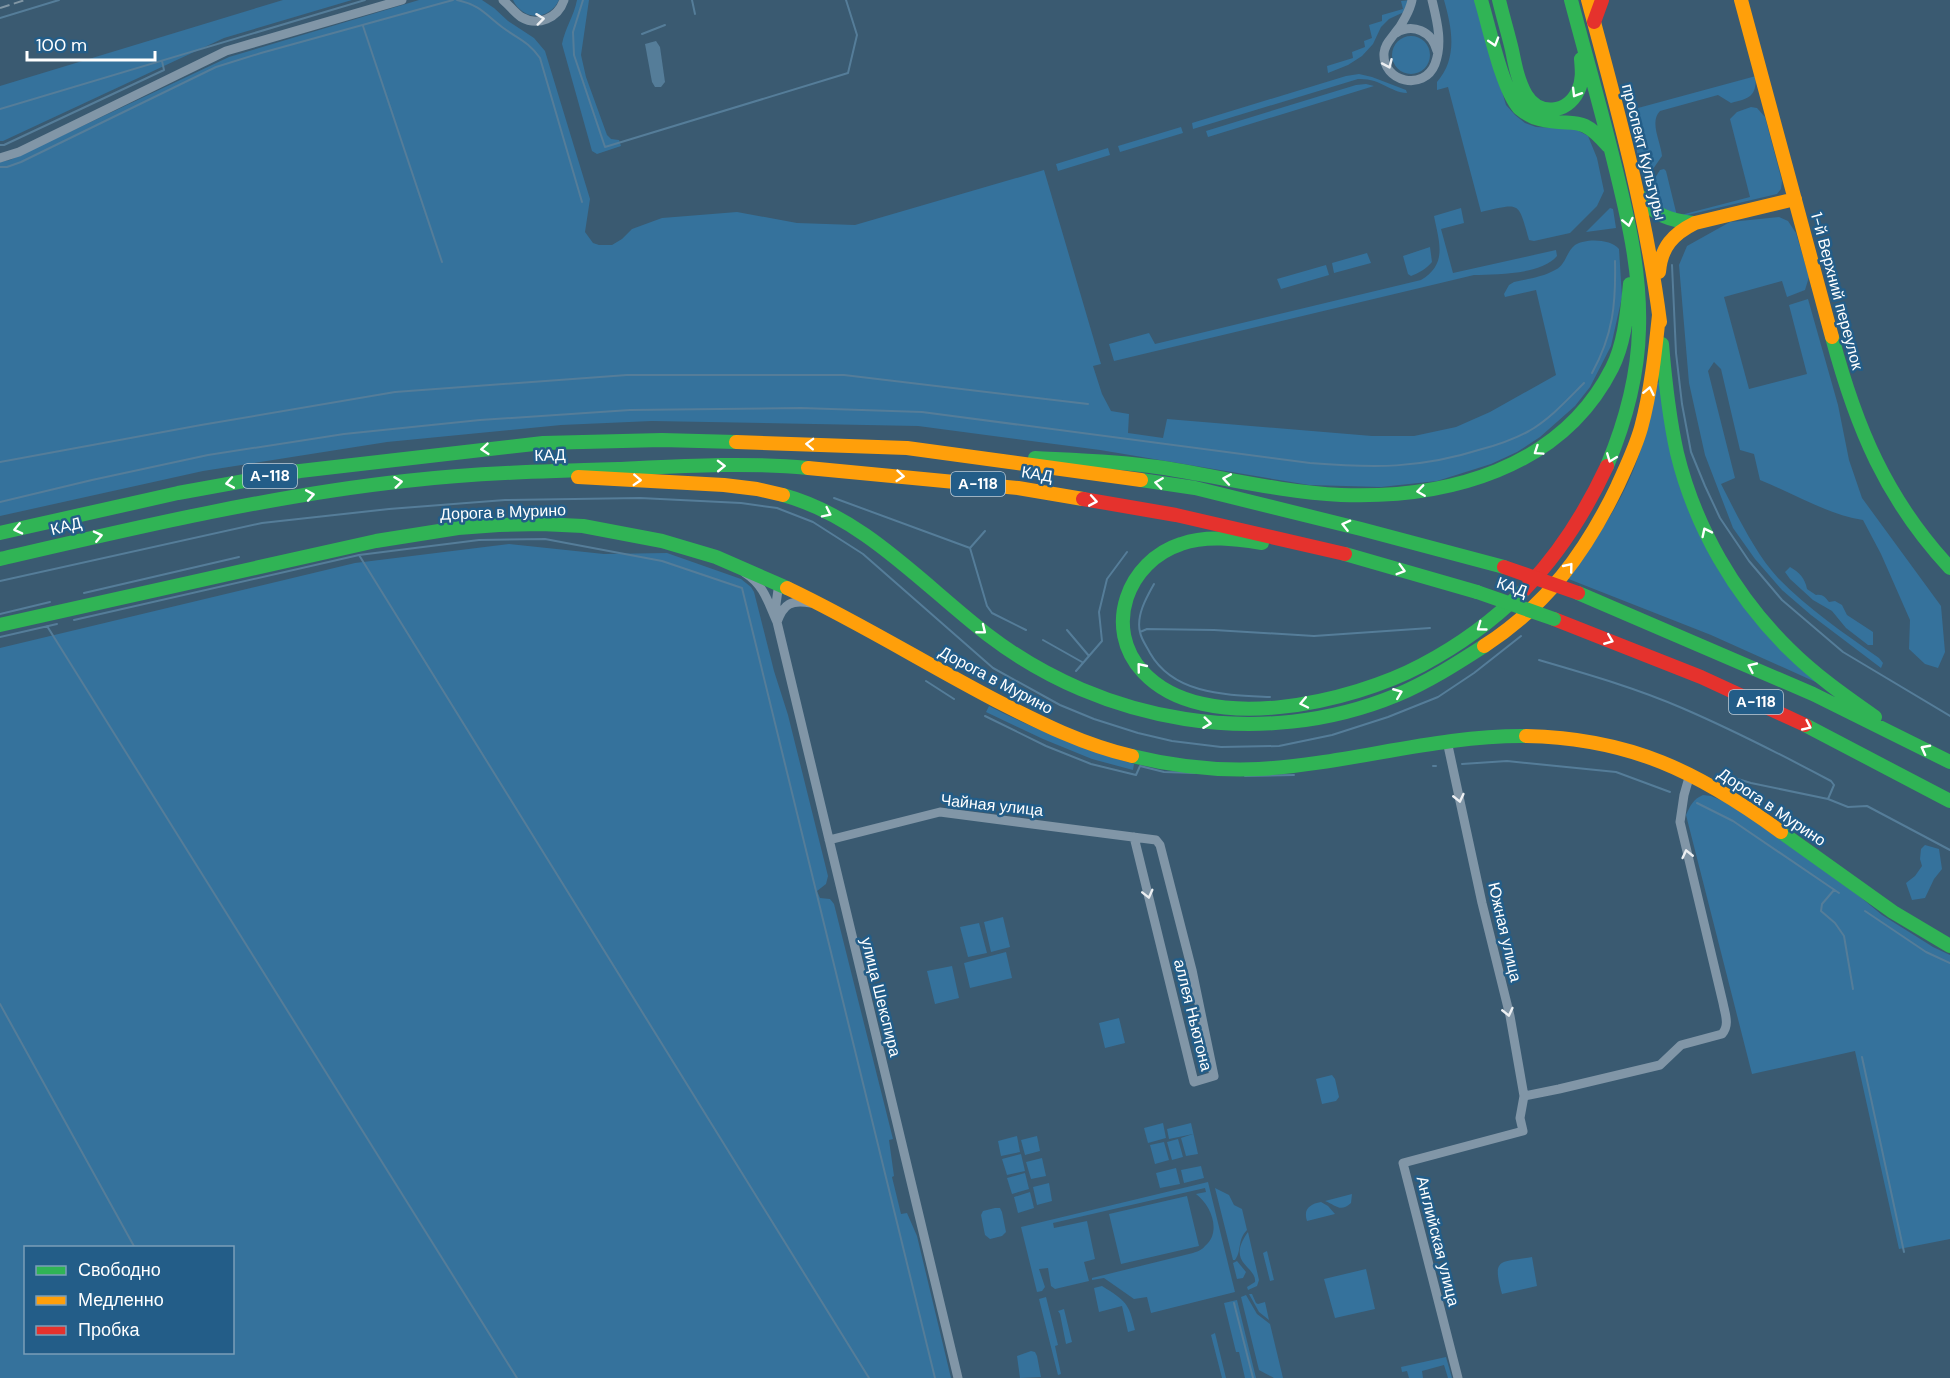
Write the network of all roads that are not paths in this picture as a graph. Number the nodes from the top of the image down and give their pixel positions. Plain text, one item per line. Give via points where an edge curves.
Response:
1 (402, 0) edge
2 (503, 0) edge
3 (564, 0) edge
4 (1412, 0) edge
5 (1432, 0) edge
6 (1481, 0) edge
7 (1499, 0) edge
8 (1571, 0) edge
9 (1588, 0) edge
10 (1602, 0) edge
11 (1741, 0) edge
12 (510, 4) edge
13 (1594, 22) junction
14 (1396, 33) junction
15 (1581, 36) junction
16 (1437, 59) junction
17 (1611, 150) junction
18 (0, 158) edge
19 (1639, 194) junction
20 (1795, 199) junction
21 (1695, 223) junction
22 (1633, 255) junction
23 (1657, 297) junction
24 (1659, 315) junction
25 (965, 455) junction
26 (495, 473) junction
27 (0, 533) edge
28 (1344, 554) junction
29 (1937, 555) junction
30 (0, 559) edge
31 (730, 563) junction
32 (1950, 568) edge
33 (1950, 578) edge
34 (780, 584) junction
35 (818, 604) junction
36 (777, 622) junction
37 (0, 626) edge
38 (1901, 736) junction
39 (1447, 741) junction
40 (1950, 762) edge
41 (1690, 774) junction
42 (1950, 801) edge
43 (1134, 837) junction
44 (828, 840) junction
45 (1156, 840) joint
46 (1950, 946) edge
47 (1524, 1096) junction
48 (1523, 1131) joint
49 (958, 1378) edge
50 (1458, 1378) edge

1 - 18 street via 226,51
2 - 12 street
12 -> 3 street via 523,18 539,21 554,15
4 - 14 street
5 - 16 street via 1439,30
6 -> 17 main road via 1506,84 1518,108 1540,120 1583,124
15 -> 7 main road via 1582,82 1576,96 1558,110 1538,108 1527,98 1518,77
8 - 15 main road, проспект Культуры
9 - 13 main road, проспект Культуры
10 - 13 main road
11 - 20 main road, 1-й Верхний переулок
13 - 19 main road, проспект Культуры
14 - 16 street via 1410,28 1425,32 1435,44
14 -> 16 street via 1386,45 1384,55 1386,65 1396,77 1406,81 1421,79 1433,69
15 - 17 main road, проспект Культуры
17 -> 22 main road, проспект Культуры
19 - 21 main road via 1656,214
19 - 23 main road, проспект Культуры
20 - 21 main road
20 - 29 main road, 1-й Верхний переулок via 1842,376 1861,430 1884,479
21 - 23 main road via 1682,229 1663,248
22 -> 25 main road via 1626,322 1612,368 1597,394 1573,424 1538,452 1478,480 1418,492 1340,495 1168,469
22 -> 28 main road via 1639,327 1636,362 1623,424 1605,473 1557,552 1491,620 1431,660 1380,683 1329,698 1268,708 1213,706 1158,686 1139,668 1127,646 1122,621 1132,582 1157,555 1174,546 1211,538 1240,539
23 - 24 main road, проспект Культуры
26 -> 24 main road via 739,485 800,500 849,523 877,542 1024,661 1086,692 1149,713 1213,724 1270,725 1355,708 1438,675 1517,623 1545,596 1575,560 1636,445 1652,375
38 -> 24 main road via 1821,678 1788,648 1734,583 1706,534 1681,468 1667,397
25 -> 27 main road, КАД / А-118 via 801,443 662,440 543,444 300,471 178,493
38 -> 25 main road, КАД / А-118, bridge via 1717,650 1504,567 1195,488
26 -> 28 main road, КАД / А-118 via 779,465 1018,488 1176,515
30 -> 26 main road, КАД / А-118 via 223,510 373,486
28 -> 42 main road, КАД / А-118, bridge via 1477,592 1554,619 1722,687 1818,731
29 - 32 main road, 1-й Верхний переулок
29 - 33 main road
31 - 34 main road, Дорога в Мурино
31 - 36 street via 758,582
31 - 37 main road, Дорога в Мурино via 672,543 585,526 480,526 345,547
34 - 35 main road, Дорога в Мурино
34 - 36 street
35 - 36 street via 791,602
35 - 39 main road, Дорога в Мурино via 1044,725 1129,756 1191,766 1258,770
36 - 44 street, улица Шекспира
40 -> 38 main road, КАД / А-118
39 - 41 main road, Дорога в Мурино via 1520,736 1568,739 1630,751
39 -> 47 street, Южная улица
41 - 46 main road, Дорога в Мурино via 1749,808 1861,890
47 -> 41 street via 1660,1065 1681,1045 1725,1030 1723,1003 1680,822
43 - 44 street, Чайная улица via 940,812
43 - 45 street, Чайная улица
43 -> 45 street, аллея Ньютона via 1194,1082 1214,1076 1192,970
44 - 49 street, улица Шекспира
47 - 48 street, Южная улица via 1520,1118
48 - 50 street, Английская улица via 1403,1163

